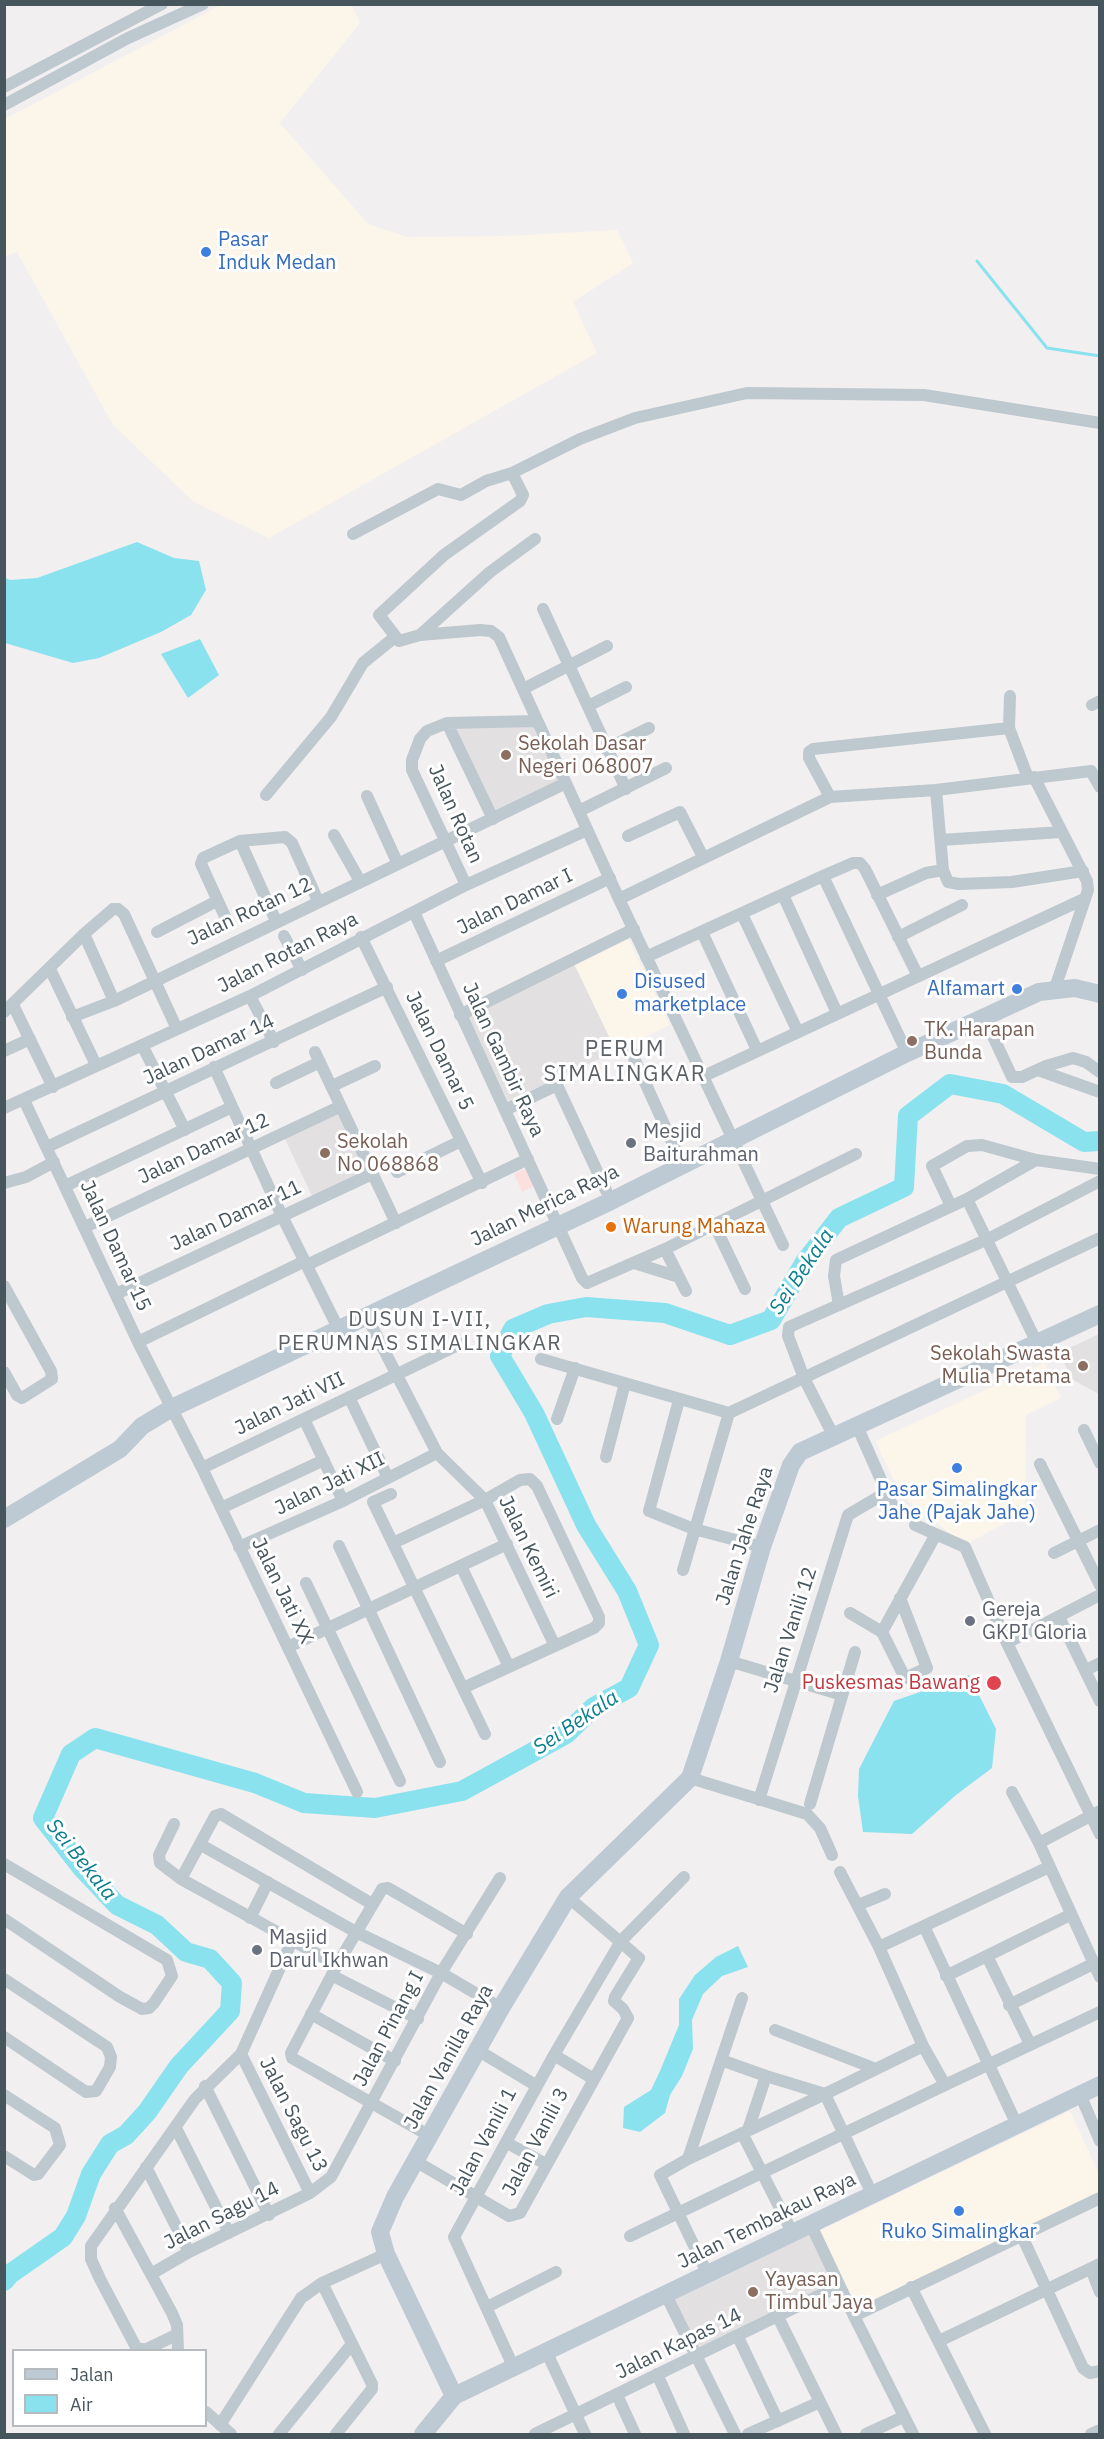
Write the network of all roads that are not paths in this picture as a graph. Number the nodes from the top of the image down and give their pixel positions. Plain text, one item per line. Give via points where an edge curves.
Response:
1 (162, 4) edge
2 (203, 4) edge
3 (4, 87) edge
4 (4, 105) edge
5 (1100, 423) edge
6 (512, 473) junction
7 (353, 534) dead end
8 (534, 539) dead end
9 (543, 609) dead end
10 (420, 635) junction
11 (395, 637) junction
12 (607, 646) dead end
13 (571, 666) junction
14 (626, 687) dead end
15 (523, 689) junction
16 (1010, 696) dead end
17 (588, 706) junction
18 (537, 721) junction
19 (447, 723) junction
20 (648, 728) dead end
21 (1009, 729) junction
22 (606, 749) junction
23 (666, 768) dead end
24 (1095, 768) edge
25 (1031, 777) junction
26 (566, 783) junction
27 (1100, 787) edge
28 (626, 789) junction
29 (936, 789) junction
30 (266, 795) dead end
31 (367, 796) dead end
32 (830, 797) junction
33 (579, 811) junction
34 (493, 819) junction
35 (587, 830) junction
36 (1061, 832) junction
37 (334, 835) dead end
38 (628, 836) dead end
39 (444, 839) junction
40 (941, 840) junction
41 (240, 841) junction
42 (703, 857) junction
43 (397, 862) junction
44 (943, 870) junction
45 (1083, 871) junction
46 (823, 876) junction
47 (610, 878) junction
48 (360, 881) junction
49 (466, 885) junction
50 (783, 895) junction
51 (877, 895) junction
52 (619, 899) junction
53 (1084, 899) junction
54 (217, 901) junction
55 (318, 901) junction
56 (962, 905) dead end
57 (414, 912) junction
58 (742, 914) junction
59 (276, 921) junction
60 (228, 923) dead end
61 (634, 929) junction
62 (157, 932) dead end
63 (702, 932) junction
64 (84, 934) junction
65 (284, 936) dead end
66 (362, 937) junction
67 (898, 937) junction
68 (646, 957) junction
69 (436, 961) junction
70 (50, 969) junction
71 (302, 970) junction
72 (918, 976) junction
73 (153, 980) junction
74 (387, 987) junction
75 (1055, 988) junction
76 (1100, 993) edge
77 (878, 994) junction
78 (250, 996) junction
79 (114, 1001) junction
80 (9, 1008) edge
81 (837, 1013) junction
82 (460, 1015) junction
83 (72, 1017) junction
84 (984, 1017) junction
85 (177, 1029) junction
86 (798, 1032) junction
87 (30, 1039) junction
88 (273, 1042) junction
89 (142, 1045) junction
90 (629, 1047) dead end
91 (757, 1050) junction
92 (4, 1051) edge
93 (907, 1053) junction
94 (96, 1065) junction
95 (375, 1066) dead end
96 (214, 1067) junction
97 (1038, 1070) junction
98 (1100, 1072) edge
99 (704, 1076) junction
100 (276, 1083) dead end
101 (332, 1086) junction
102 (53, 1087) junction
103 (165, 1091) junction
104 (1100, 1092) edge
105 (24, 1100) junction
106 (232, 1107) junction
107 (339, 1107) junction
108 (4, 1108) edge
109 (506, 1110) junction
110 (184, 1130) junction
111 (732, 1138) junction
112 (461, 1141) junction
113 (47, 1147) junction
114 (251, 1149) junction
115 (856, 1154) dead end
116 (528, 1160) junction
117 (1036, 1160) junction
118 (54, 1162) junction
119 (681, 1164) junction
120 (1100, 1169) edge
121 (397, 1172) dead end
122 (372, 1174) junction
123 (1100, 1181) edge
124 (4, 1183) edge
125 (482, 1183) junction
126 (65, 1186) junction
127 (967, 1199) junction
128 (611, 1201) junction
129 (763, 1201) junction
130 (951, 1206) junction
131 (282, 1216) junction
132 (396, 1223) junction
133 (559, 1223) junction
134 (714, 1224) junction
135 (85, 1227) junction
136 (1100, 1238) edge
137 (988, 1239) junction
138 (783, 1245) dead end
139 (665, 1248) junction
140 (306, 1263) junction
141 (634, 1263) junction
142 (679, 1277) junction
143 (1009, 1282) junction
144 (4, 1286) edge
145 (745, 1289) dead end
146 (686, 1291) dead end
147 (117, 1294) junction
148 (839, 1305) junction
149 (1100, 1314) edge
150 (367, 1317) junction
151 (339, 1330) junction
152 (138, 1342) junction
153 (1037, 1342) junction
154 (459, 1344) dead end
155 (542, 1359) dead end
156 (575, 1368) junction
157 (4, 1372) edge
158 (395, 1376) junction
159 (804, 1378) junction
160 (625, 1383) junction
161 (349, 1397) junction
162 (679, 1400) junction
163 (171, 1408) junction
164 (729, 1413) junction
165 (304, 1419) junction
166 (558, 1419) dead end
167 (857, 1426) junction
168 (1084, 1430) dead end
169 (834, 1437) junction
170 (437, 1453) junction
171 (606, 1457) dead end
172 (324, 1460) junction
173 (1100, 1463) edge
174 (1040, 1464) dead end
175 (202, 1468) junction
176 (388, 1478) junction
177 (886, 1492) junction
178 (391, 1494) dead end
179 (485, 1500) junction
180 (343, 1501) junction
181 (221, 1508) junction
182 (894, 1509) dead end
183 (4, 1519) edge
184 (915, 1525) dead end
185 (694, 1529) junction
186 (1100, 1530) edge
187 (935, 1536) junction
188 (1079, 1540) junction
189 (393, 1543) junction
190 (507, 1544) junction
191 (339, 1546) dead end
192 (239, 1547) junction
193 (762, 1547) junction
194 (1054, 1553) dead end
195 (461, 1566) junction
196 (683, 1570) dead end
197 (306, 1583) dead end
198 (1100, 1585) edge
199 (415, 1588) junction
200 (1100, 1595) edge
201 (900, 1598) junction
202 (370, 1610) junction
203 (850, 1614) dead end
204 (1059, 1617) junction
205 (328, 1627) junction
206 (882, 1632) junction
207 (1007, 1643) junction
208 (555, 1646) junction
209 (288, 1647) junction
210 (855, 1652) dead end
211 (729, 1661) junction
212 (1100, 1663) edge
213 (509, 1667) junction
214 (1086, 1670) junction
215 (795, 1681) junction
216 (463, 1688) junction
217 (842, 1695) junction
218 (1100, 1701) edge
219 (485, 1734) dead end
220 (440, 1762) dead end
221 (690, 1778) junction
222 (400, 1781) dead end
223 (357, 1792) dead end
224 (1012, 1792) dead end
225 (759, 1800) junction
226 (810, 1804) dead end
227 (1095, 1813) edge
228 (174, 1824) dead end
229 (1100, 1834) edge
230 (1039, 1843) junction
231 (201, 1845) junction
232 (832, 1855) dead end
233 (4, 1864) edge
234 (1049, 1867) junction
235 (840, 1872) dead end
236 (684, 1877) dead end
237 (500, 1878) dead end
238 (181, 1879) junction
239 (268, 1882) junction
240 (885, 1894) dead end
241 (568, 1897) junction
242 (372, 1904) junction
243 (858, 1905) junction
244 (1070, 1915) junction
245 (250, 1918) junction
246 (4, 1919) edge
247 (924, 1926) junction
248 (356, 1932) junction
249 (467, 1934) junction
250 (292, 1941) junction
251 (621, 1941) junction
252 (879, 1947) junction
253 (987, 1956) junction
254 (1093, 1964) junction
255 (335, 1970) junction
256 (441, 1974) junction
257 (946, 1976) junction
258 (1100, 1977) edge
259 (4, 1979) edge
260 (742, 1998) dead end
261 (1009, 2005) junction
262 (501, 2008) junction
263 (1100, 2012) edge
264 (311, 2014) junction
265 (418, 2019) junction
266 (775, 2030) dead end
267 (4, 2037) edge
268 (1030, 2044) junction
269 (923, 2046) junction
270 (479, 2051) junction
271 (241, 2054) junction
272 (554, 2055) junction
273 (721, 2060) junction
274 (395, 2061) junction
275 (991, 2064) junction
276 (876, 2069) junction
277 (766, 2076) junction
278 (592, 2078) junction
279 (945, 2085) junction
280 (1100, 2085) edge
281 (205, 2086) junction
282 (537, 2086) junction
283 (825, 2094) junction
284 (1080, 2094) junction
285 (4, 2095) edge
286 (372, 2104) junction
287 (1017, 2125) junction
288 (176, 2128) junction
289 (745, 2132) junction
290 (844, 2134) junction
291 (430, 2136) junction
292 (1100, 2141) edge
293 (507, 2143) junction
294 (4, 2156) edge
295 (688, 2159) junction
296 (417, 2162) junction
297 (546, 2164) junction
298 (146, 2167) junction
299 (762, 2175) junction
300 (310, 2193) junction
301 (872, 2194) junction
302 (478, 2197) junction
303 (1100, 2198) edge
304 (115, 2208) junction
305 (676, 2214) junction
306 (268, 2215) junction
307 (810, 2223) junction
308 (792, 2232) junction
309 (229, 2233) junction
310 (1021, 2234) junction
311 (630, 2236) dead end
312 (189, 2252) junction
313 (386, 2254) junction
314 (1095, 2267) edge
315 (556, 2272) dead end
316 (151, 2274) junction
317 (708, 2275) junction
318 (321, 2283) junction
319 (839, 2286) junction
320 (911, 2287) junction
321 (1047, 2290) junction
322 (1100, 2292) edge
323 (666, 2295) junction
324 (487, 2307) junction
325 (854, 2316) junction
326 (778, 2317) junction
327 (176, 2335) junction
328 (738, 2337) junction
329 (939, 2341) junction
330 (351, 2345) junction
331 (178, 2349) edge
332 (546, 2351) junction
333 (697, 2354) junction
334 (513, 2366) junction
335 (1100, 2371) edge
336 (657, 2374) junction
337 (454, 2396) junction
338 (617, 2396) junction
339 (820, 2402) junction
340 (207, 2413) edge
341 (575, 2415) junction
342 (903, 2417) junction
343 (777, 2421) junction
344 (220, 2425) junction
345 (1100, 2430) edge
346 (231, 2434) edge
347 (279, 2434) edge
348 (336, 2434) edge
349 (423, 2434) edge
350 (535, 2434) edge
351 (585, 2434) edge
352 (635, 2434) edge
353 (684, 2434) edge
354 (735, 2434) edge
355 (748, 2434) edge
356 (836, 2434) edge
357 (866, 2434) edge
358 (913, 2434) edge
359 (985, 2434) edge
360 (1091, 2434) edge

1 - 3 street
2 - 4 street via 128,38
5 - 6 street via 924,395 747,393 635,418 580,439
6 - 7 street via 461,495 438,489
6 - 11 street via 523,495 520,501 444,555 379,615
8 - 10 street via 490,572
9 - 13 street
10 - 11 street via 404,641
10 - 15 street via 491,632 506,648
11 - 30 street via 363,663 331,717
12 - 13 street
13 - 15 street
13 - 17 street
14 - 17 street
15 - 18 street
16 - 21 street
17 - 22 street
18 - 19 street
18 - 26 street
19 - 34 street
19 - 39 street, Jalan Rotan via 427,731 412,760 412,770
20 - 22 street
21 - 25 street
21 - 32 street via 813,749 809,758
22 - 28 street
23 - 28 street
24 - 25 street
24 - 27 street
25 - 29 street
25 - 36 street
26 - 33 street
26 - 34 street, Jalan Rotan 12
28 - 33 street
29 - 32 street
29 - 40 street
31 - 43 street
32 - 42 street
33 - 35 street
34 - 39 street, Jalan Rotan 12
35 - 47 street
35 - 49 street, Jalan Rotan Raya
36 - 40 street
36 - 45 street
37 - 48 street
38 - 42 street via 680,812
39 - 43 street, Jalan Rotan 12
39 - 49 street, Jalan Rotan
40 - 44 street
41 - 54 street via 203,858 203,871
41 - 55 street via 285,837 292,843
41 - 59 street
42 - 52 street
43 - 48 street, Jalan Rotan 12
44 - 45 street via 948,882 958,884 1012,882
44 - 51 street via 926,873
45 - 53 street via 1088,890
46 - 50 street
46 - 51 street via 853,863 860,864
46 - 77 street
47 - 52 street
47 - 69 street, Jalan Damar I
48 - 55 street, Jalan Rotan 12
49 - 57 street, Jalan Rotan Raya
50 - 58 street
50 - 81 street
51 - 67 street
52 - 61 street
53 - 72 street
53 - 75 street
54 - 60 street
54 - 62 street
55 - 59 street, Jalan Rotan 12
56 - 67 street
57 - 66 street, Jalan Rotan Raya
57 - 69 street, Jalan Gambir Raya
58 - 63 street
58 - 86 street
59 - 73 street, Jalan Rotan 12
61 - 68 street
61 - 82 street
63 - 68 street
63 - 91 street
64 - 70 street
64 - 73 street via 118,909 124,914
64 - 79 street
65 - 71 street
66 - 71 street, Jalan Rotan Raya
66 - 74 street, Jalan Damar 5
67 - 72 street
68 - 99 street
69 - 82 street, Jalan Gambir Raya
70 - 80 street
70 - 83 street
71 - 78 street, Jalan Rotan Raya
72 - 77 street
73 - 79 street, Jalan Rotan 12
73 - 85 street
74 - 88 street, Jalan Damar 14
74 - 112 street, Jalan Damar 5
75 - 76 street, Jalan Merica Raya
75 - 84 street, Jalan Merica Raya
77 - 81 street
77 - 93 street
78 - 85 street, Jalan Rotan Raya
78 - 88 street
79 - 83 street, Jalan Rotan 12
80 - 87 street
81 - 86 street
82 - 109 street, Jalan Gambir Raya
83 - 94 street
84 - 93 street, Jalan Merica Raya
84 - 97 street via 1012,1077
85 - 89 street, Jalan Rotan Raya
86 - 91 street
87 - 92 street
87 - 102 street
88 - 96 street, Jalan Damar 14
89 - 94 street, Jalan Rotan Raya
89 - 103 street
90 - 119 street
91 - 99 street
93 - 111 street, Jalan Merica Raya
94 - 102 street, Jalan Rotan Raya
95 - 101 street
96 - 103 street, Jalan Damar 14
96 - 106 street
97 - 98 street via 1073,1058
97 - 104 street
99 - 111 street
100 - 101 street via 317,1057
101 - 107 street
102 - 105 street, Jalan Rotan Raya
103 - 110 street
103 - 113 street, Jalan Damar 14
105 - 108 street, Jalan Rotan Raya
105 - 113 street, Jalan Damar 15
106 - 110 street
106 - 114 street
107 - 114 street, Jalan Damar 12
107 - 122 street
109 - 116 street, Jalan Gambir Raya
109 - 128 street via 557,1085
110 - 126 street
111 - 119 street, Jalan Merica Raya
111 - 129 street
112 - 121 street
112 - 125 street, Jalan Damar 5
113 - 118 street, Jalan Damar 15
114 - 131 street
114 - 135 street, Jalan Damar 12
115 - 129 street
116 - 125 street
116 - 133 street, Jalan Gambir Raya
117 - 120 street
117 - 127 street
117 - 130 street via 982,1145 967,1146 938,1160 931,1168
118 - 124 street
118 - 126 street, Jalan Damar 15
119 - 128 street, Jalan Merica Raya
122 - 131 street, Jalan Damar 11
122 - 132 street
123 - 137 street
125 - 132 street
126 - 135 street, Jalan Damar 15
127 - 130 street
127 - 137 street
128 - 133 street, Jalan Merica Raya
129 - 134 street
129 - 138 street
130 - 148 street via 836,1260 834,1276
131 - 140 street
131 - 147 street, Jalan Damar 11
132 - 140 street
133 - 141 street, Jalan Gambir Raya via 587,1283
133 - 150 street, Jalan Merica Raya
134 - 139 street
134 - 145 street
135 - 147 street, Jalan Damar 15
136 - 143 street
137 - 143 street
137 - 148 street
139 - 141 street
139 - 142 street
140 - 151 street
140 - 152 street
141 - 142 street
142 - 146 street
143 - 153 street
143 - 159 street
144 - 157 street via 52,1379 22,1398
147 - 152 street, Jalan Damar 15
148 - 159 street via 787,1331
149 - 153 street, Jalan Jahe Raya
150 - 151 street, Jalan Merica Raya
150 - 158 street, Jalan Kemiri
151 - 163 street, Jalan Merica Raya
152 - 163 street, Jalan Damar 15
153 - 167 street, Jalan Jahe Raya
154 - 158 street, Jalan Jati VII
155 - 156 street
156 - 160 street
156 - 166 street
158 - 161 street, Jalan Jati VII
158 - 170 street, Jalan Kemiri
159 - 164 street
159 - 169 street
160 - 162 street
160 - 171 street
161 - 165 street, Jalan Jati VII
161 - 176 street
162 - 164 street
162 - 185 street via 649,1511
163 - 175 street, Jalan Jati XX
163 - 183 street, Jalan Merica Raya via 142,1426 120,1449
164 - 185 street
165 - 172 street
165 - 175 street, Jalan Jati VII
167 - 169 street, Jalan Jahe Raya
167 - 177 street
168 - 173 street
169 - 193 street, Jalan Jahe Raya via 800,1452 791,1465
170 - 176 street, Jalan Jati XII
170 - 179 street, Jalan Kemiri
172 - 180 street
172 - 181 street
174 - 188 street
175 - 181 street, Jalan Jati XX
176 - 180 street, Jalan Jati XII
177 - 182 street
177 - 215 street, Jalan Vanili 12 via 848,1515
178 - 189 street via 374,1502
179 - 189 street
179 - 190 street, Jalan Kemiri
179 - 208 street via 520,1480 530,1479 537,1485 599,1617 594,1628
180 - 192 street, Jalan Jati XII
181 - 192 street, Jalan Jati XX
184 - 187 street
185 - 193 street
185 - 196 street
186 - 188 street
187 - 201 street
187 - 207 street via 965,1547
188 - 194 street
188 - 198 street
189 - 199 street
190 - 195 street
190 - 208 street, Jalan Kemiri
191 - 202 street
192 - 209 street, Jalan Jati XX
193 - 211 street, Jalan Jahe Raya
195 - 199 street
195 - 213 street
197 - 205 street
199 - 202 street
199 - 216 street
200 - 204 street
201 - 206 street
201 - 206 street via 927,1668 904,1678
202 - 205 street
202 - 220 street
203 - 206 street
204 - 207 street
204 - 214 street
205 - 209 street
205 - 222 street
207 - 227 street
208 - 213 street
209 - 223 street, Jalan Jati XX
210 - 217 street
211 - 215 street
211 - 221 street, Jalan Jahe Raya
212 - 214 street
213 - 216 street
214 - 218 street
215 - 217 street
215 - 225 street, Jalan Vanili 12
216 - 219 street
217 - 226 street
221 - 225 street
221 - 241 street, Jalan Vanilla Raya
224 - 230 street
225 - 232 street via 810,1815
227 - 229 street
227 - 230 street
228 - 238 street via 158,1861
230 - 234 street
231 - 238 street
231 - 239 street
231 - 242 street via 215,1816 221,1814
233 - 246 street via 167,1960 172,1976 149,2008 142,2009
234 - 244 street
234 - 247 street
235 - 243 street
236 - 251 street, Jalan Vanili 1
237 - 249 street, Jalan Pinang I
238 - 245 street
239 - 245 street
239 - 248 street
240 - 243 street
241 - 251 street
241 - 262 street, Jalan Vanilla Raya
242 - 248 street
242 - 249 street via 378,1893 388,1888
243 - 252 street
244 - 253 street
244 - 254 street
245 - 250 street
247 - 252 street
247 - 257 street
248 - 255 street
248 - 256 street
249 - 256 street, Jalan Pinang I
250 - 255 street
250 - 271 street
251 - 272 street, Jalan Vanili 1
251 - 278 street, Jalan Vanili 3 via 639,1958 614,2001 628,2018
252 - 269 street
253 - 257 street
253 - 261 street
254 - 258 street
254 - 261 street
255 - 264 street
255 - 265 street
256 - 262 street
256 - 265 street, Jalan Pinang I
257 - 275 street
259 - 267 street via 107,2047 110,2067 96,2091 86,2092
260 - 273 street
261 - 268 street
262 - 270 street, Jalan Vanilla Raya
263 - 268 street
264 - 274 street
264 - 286 street via 292,2049 292,2058
265 - 274 street, Jalan Pinang I
266 - 276 street
268 - 275 street
269 - 276 street
269 - 279 street
270 - 282 street
270 - 291 street, Jalan Vanilla Raya
271 - 281 street
271 - 300 street, Jalan Sagu 13
272 - 278 street
272 - 282 street, Jalan Vanili 1
273 - 277 street
273 - 295 street
274 - 286 street, Jalan Pinang I
275 - 279 street
275 - 287 street
276 - 283 street
277 - 283 street
277 - 289 street
278 - 297 street, Jalan Vanili 3
279 - 290 street
280 - 284 street, Jalan Tembakau Raya
281 - 288 street
281 - 306 street
282 - 293 street, Jalan Vanili 1
283 - 289 street
283 - 290 street
284 - 287 street, Jalan Tembakau Raya
284 - 292 street
285 - 294 street via 55,2128 60,2145 34,2175
286 - 291 street
286 - 300 street, Jalan Pinang I via 331,2176
287 - 301 street, Jalan Tembakau Raya
288 - 298 street
288 - 309 street
289 - 295 street
289 - 299 street
290 - 299 street
290 - 301 street
291 - 296 street, Jalan Vanilla Raya
293 - 297 street
293 - 302 street, Jalan Vanili 1
295 - 305 street via 660,2175
296 - 302 street, Jalan Vanili 3
296 - 313 street, Jalan Vanilla Raya via 395,2197 380,2232
297 - 302 street, Jalan Vanili 3 via 517,2215 509,2216
298 - 304 street
298 - 312 street
299 - 305 street
299 - 308 street
300 - 306 street, Jalan Sagu 14
301 - 307 street, Jalan Tembakau Raya
302 - 324 street, Jalan Vanili 1 via 454,2237
303 - 310 street
304 - 316 street
304 - 327 street via 89,2251 100,2279 137,2349 147,2349
305 - 311 street
305 - 317 street
306 - 309 street, Jalan Sagu 14
307 - 308 street, Jalan Tembakau Raya
307 - 319 street
308 - 317 street, Jalan Tembakau Raya
309 - 312 street, Jalan Sagu 14
310 - 320 street
310 - 321 street
312 - 316 street, Jalan Sagu 14
313 - 318 street
313 - 337 street, Jalan Vanilla Raya
314 - 321 street
314 - 322 street
315 - 324 street
316 - 327 street via 177,2325
317 - 323 street, Jalan Tembakau Raya
318 - 330 street
318 - 344 street via 301,2298
319 - 325 street
319 - 326 street, Jalan Kapas 14
320 - 325 street
320 - 329 street
321 - 329 street
321 - 335 street via 1083,2368 1090,2373
323 - 332 street, Jalan Tembakau Raya
323 - 333 street
324 - 334 street, Jalan Vanili 1
325 - 342 street
326 - 328 street, Jalan Kapas 14
326 - 339 street
327 - 331 street
328 - 333 street, Jalan Kapas 14
328 - 343 street
329 - 359 street
330 - 347 street
330 - 348 street via 372,2389
332 - 334 street, Jalan Tembakau Raya
332 - 341 street
333 - 336 street, Jalan Kapas 14
333 - 354 street
334 - 337 street, Jalan Tembakau Raya
336 - 338 street, Jalan Kapas 14
336 - 353 street
337 - 349 street
338 - 341 street, Jalan Kapas 14
338 - 352 street
339 - 343 street
339 - 356 street
340 - 344 street
341 - 350 street, Jalan Kapas 14
341 - 351 street
342 - 357 street
342 - 358 street
343 - 355 street
344 - 346 street
345 - 360 street

